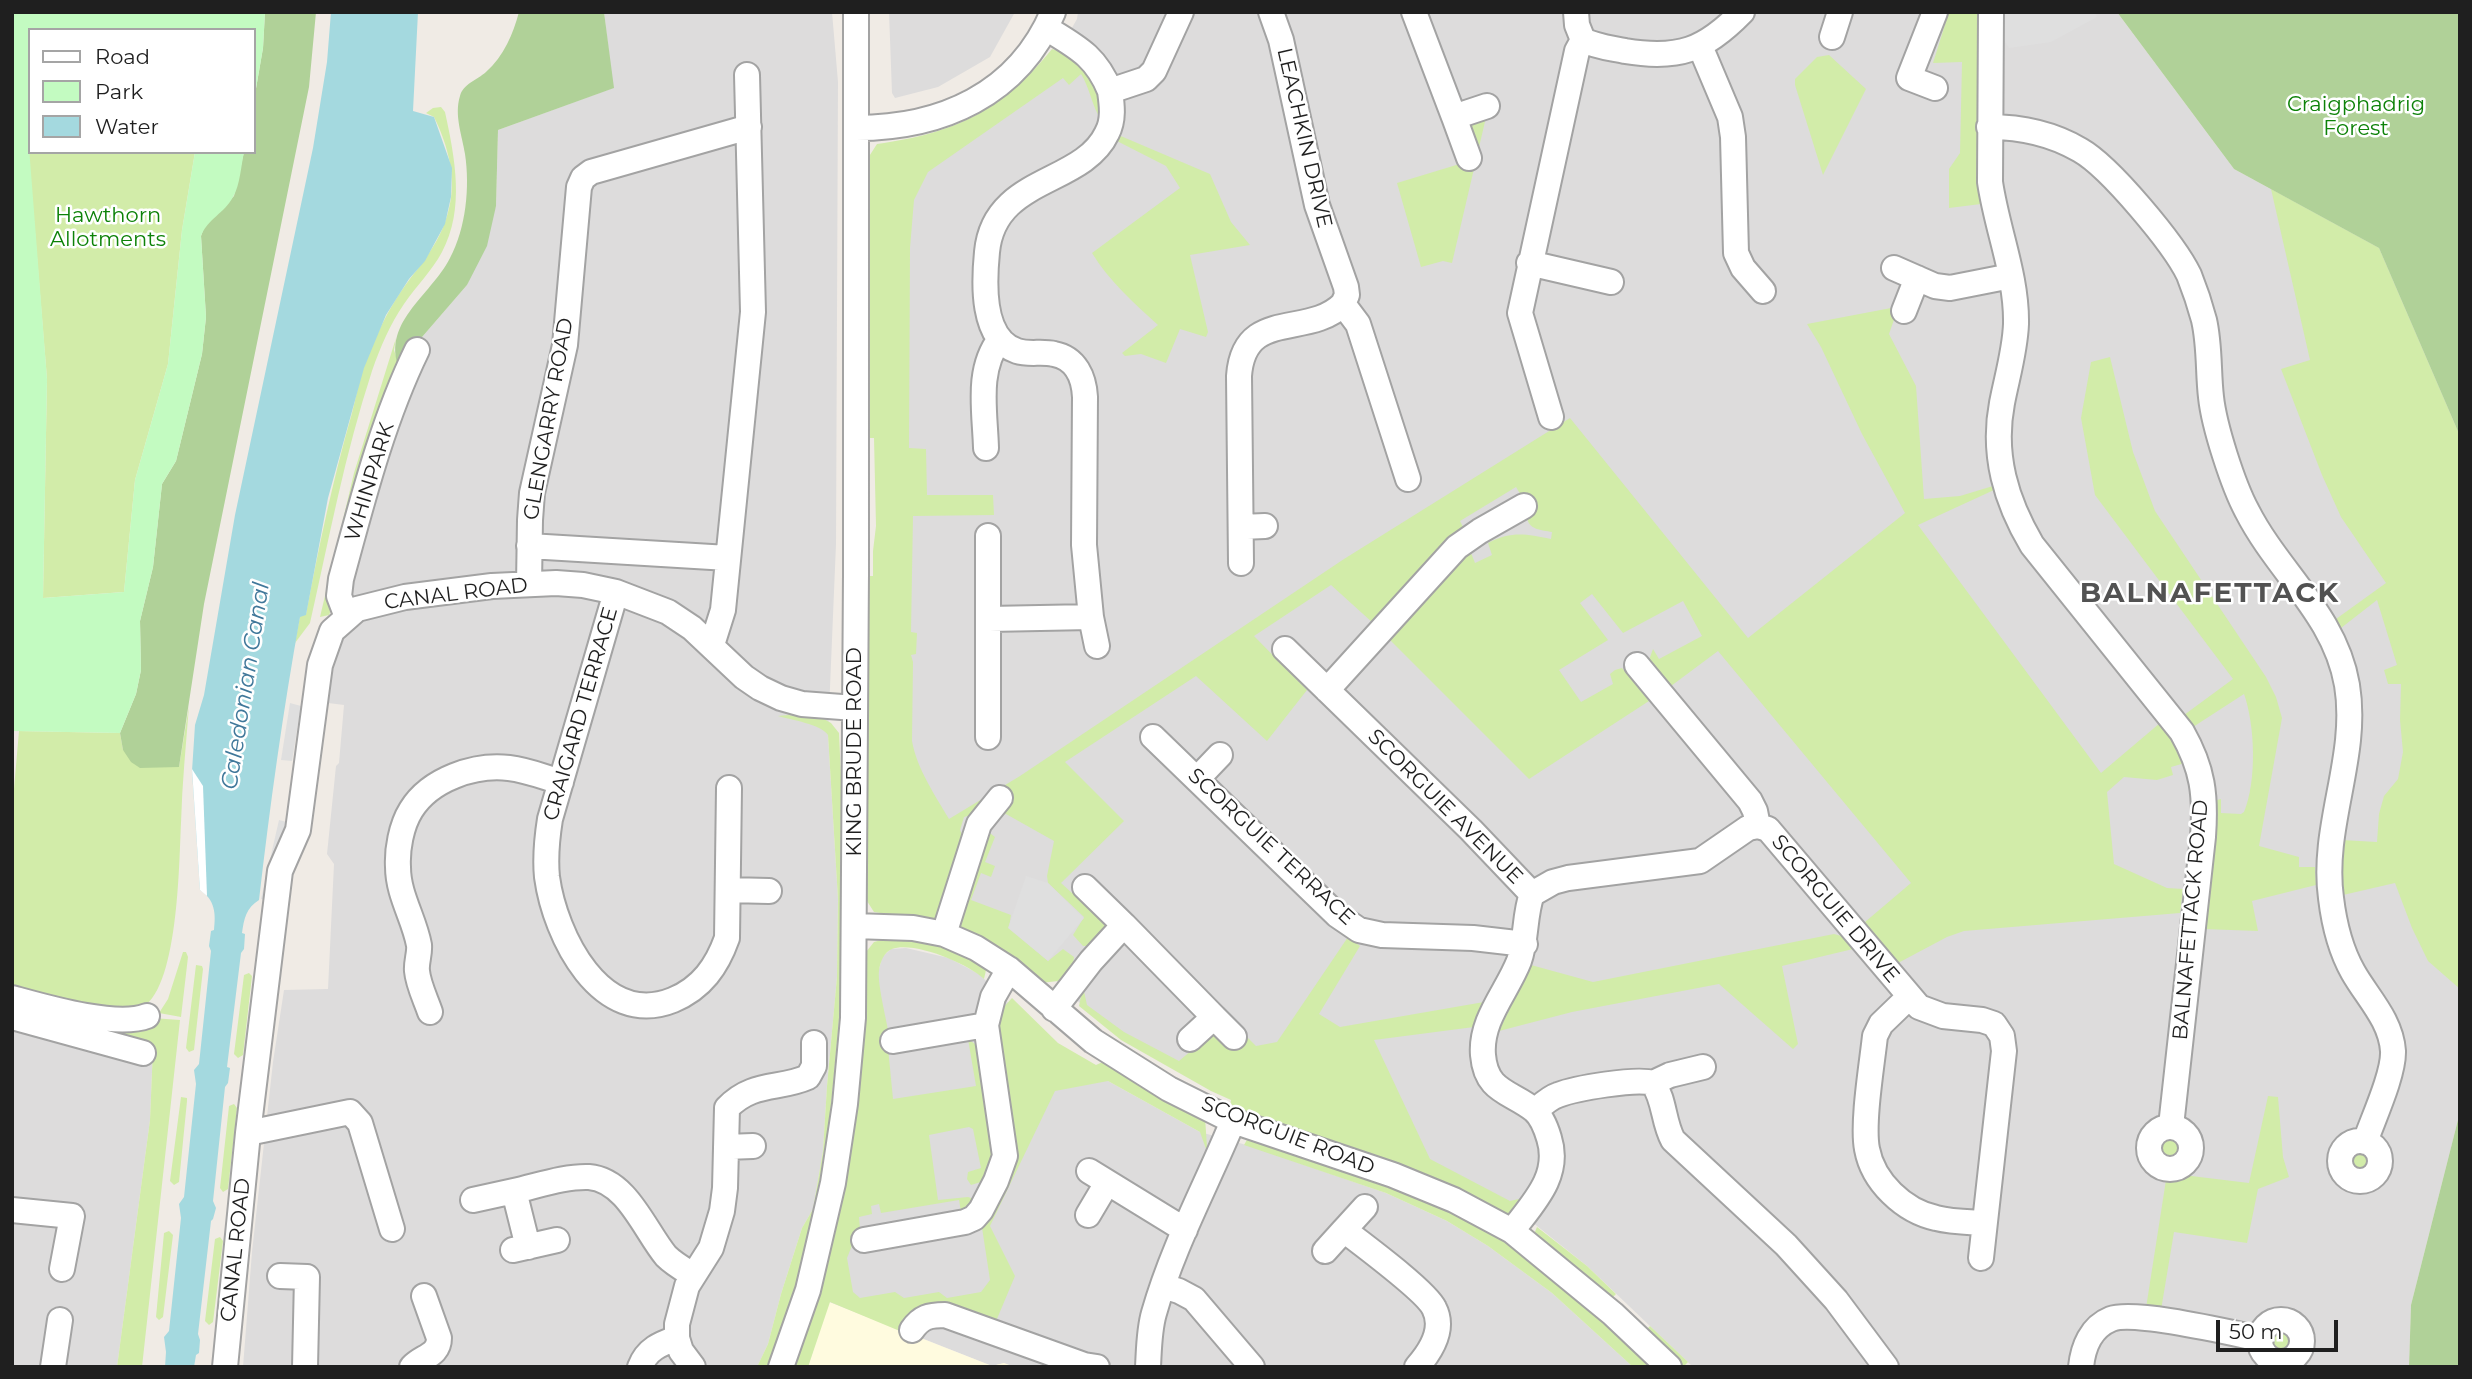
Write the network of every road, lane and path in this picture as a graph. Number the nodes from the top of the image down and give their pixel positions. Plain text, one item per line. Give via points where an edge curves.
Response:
1 (856, 12) edge
2 (1181, 12) edge
3 (1271, 12) edge
4 (1414, 12) edge
5 (1576, 12) edge
6 (1742, 12) edge
7 (1840, 12) edge
8 (1935, 12) edge
9 (1991, 12) edge
10 (1049, 20) edge
11 (1832, 37) dead end
12 (1583, 40) junction
13 (1700, 47) junction
14 (747, 75) dead end
15 (1935, 88) dead end
16 (1110, 91) junction
17 (1487, 106) dead end
18 (1454, 117) junction
19 (1989, 127) junction
20 (749, 128) junction
21 (856, 128) junction
22 (1469, 158) dead end
23 (1529, 263) junction
24 (1894, 268) dead end
25 (2011, 276) junction
26 (1917, 278) junction
27 (1600, 286) dead end
28 (1763, 291) dead end
29 (1343, 304) junction
30 (1904, 311) dead end
31 (1000, 339) junction
32 (417, 350) dead end
33 (1553, 403) dead end
34 (986, 448) dead end
35 (1408, 479) dead end
36 (1524, 506) dead end
37 (988, 536) dead end
38 (529, 546) junction
39 (727, 558) junction
40 (1241, 564) dead end
41 (529, 584) junction
42 (616, 592) junction
43 (347, 617) junction
44 (1091, 617) junction
45 (989, 619) junction
46 (712, 645) junction
47 (1097, 646) dead end
48 (1285, 649) dead end
49 (1637, 665) dead end
50 (1327, 690) junction
51 (855, 708) junction
52 (988, 737) dead end
53 (1153, 737) dead end
54 (1220, 755) dead end
55 (1198, 778) junction
56 (561, 782) junction
57 (729, 788) dead end
58 (1000, 798) dead end
59 (1758, 826) junction
60 (1085, 887) dead end
61 (728, 890) junction
62 (769, 891) dead end
63 (1532, 894) junction
64 (1124, 925) junction
65 (854, 926) junction
66 (944, 934) junction
67 (1525, 944) junction
68 (1009, 969) junction
69 (1909, 997) junction
70 (12, 998) edge
71 (1054, 1009) junction
72 (430, 1012) dead end
73 (147, 1016) dead end
74 (12, 1017) edge
75 (1214, 1017) junction
76 (986, 1025) junction
77 (1234, 1037) dead end
78 (1190, 1039) dead end
79 (893, 1041) dead end
80 (814, 1043) dead end
81 (142, 1053) dead end
82 (1703, 1067) dead end
83 (1653, 1083) junction
84 (1535, 1111) junction
85 (1233, 1121) junction
86 (2171, 1126) dead end
87 (248, 1133) junction
88 (2365, 1142) dead end
89 (753, 1146) dead end
90 (726, 1147) junction
91 (514, 1191) junction
92 (473, 1200) dead end
93 (1365, 1207) dead end
94 (12, 1210) edge
95 (1088, 1215) dead end
96 (1984, 1223) junction
97 (392, 1229) dead end
98 (1185, 1230) junction
99 (1344, 1230) junction
100 (1512, 1231) junction
101 (557, 1240) dead end
102 (864, 1240) dead end
103 (1325, 1251) dead end
104 (1981, 1258) dead end
105 (62, 1269) dead end
106 (693, 1275) junction
107 (280, 1276) dead end
108 (1163, 1286) junction
109 (424, 1296) dead end
110 (60, 1320) dead end
111 (912, 1330) dead end
112 (677, 1338) junction
113 (2261, 1339) dead end
114 (53, 1367) edge
115 (225, 1367) edge
116 (305, 1367) edge
117 (412, 1367) edge
118 (640, 1367) edge
119 (693, 1367) edge
120 (781, 1367) edge
121 (1097, 1367) edge
122 (1148, 1367) edge
123 (1252, 1367) edge
124 (1418, 1367) edge
125 (1669, 1367) edge
126 (1886, 1367) edge
127 (2081, 1367) edge

1 - 21 street, KING BRUDE ROAD
2 - 16 street via 1154,71 1146,79
3 - 29 street, LEACHKIN DRIVE via 1317,205 1346,287
4 - 18 street
5 - 12 street
6 - 13 street
7 - 11 street
8 - 15 street via 1909,78
9 - 19 street, BALNAFETTACK ROAD
10 - 16 street via 1092,58
10 - 21 street via 1007,77 964,107 916,123
12 - 13 street via 1658,55
12 - 23 street
13 - 28 street via 1730,117 1736,253
14 - 20 street
16 - 31 street via 1111,121 1097,149 1026,190 997,220 989,237 987,314
17 - 18 street
18 - 22 street
19 - 25 street, BALNAFETTACK ROAD via 1990,182
19 - 88 street via 2032,130 2082,151 2137,205 2188,273 2205,324 2213,413 2236,486 2247,512 2329,631 2339,654 2350,712 2330,842 2331,899 2344,954 2388,1028 2393,1051
20 - 38 street, GLENGARRY ROAD via 583,178 577,199 565,345 532,493
20 - 39 street via 753,312
21 - 51 street, KING BRUDE ROAD
23 - 27 street
23 - 33 street via 1520,313
24 - 26 street
25 - 26 street via 1950,288
25 - 86 street, BALNAFETTACK ROAD via 2016,325 1999,436 2000,466 2016,518 2032,545 2182,732 2203,783 2203,836
26 - 30 street
29 - 35 street, LEACHKIN DRIVE via 1358,324
29 - 40 street via 1326,316 1268,331 1244,349 1239,376 1253,527
31 - 34 street via 984,376
31 - 44 street via 1024,353 1066,358 1080,373 1085,397 1084,545
32 - 43 street, WHINPARK via 384,432 341,579 339,596
36 - 50 street via 1457,547
37 - 45 street
38 - 39 street
38 - 41 street, GLENGARRY ROAD
39 - 46 street via 723,610
41 - 42 street, CANAL ROAD via 583,585
41 - 43 street, CANAL ROAD via 404,597 357,609
42 - 46 street, CANAL ROAD via 667,612
42 - 56 street, CRAIGARD TERRACE
43 - 87 street, CANAL ROAD via 332,631 320,665 298,830 280,871
44 - 45 street
44 - 47 street
45 - 52 street
46 - 51 street, CANAL ROAD via 744,677 781,698
48 - 50 street, SCORGUIE AVENUE
49 - 59 street, SCORGUIE DRIVE via 1750,801
50 - 63 street, SCORGUIE AVENUE
51 - 65 street, KING BRUDE ROAD
53 - 55 street, SCORGUIE TERRACE
54 - 55 street
55 - 67 street, SCORGUIE TERRACE via 1337,915 1359,929 1382,935
56 - 61 street, CRAIGARD TERRACE via 546,847 551,900 581,965 601,989 619,1001 639,1006 663,1003 685,995 706,979 727,938
56 - 72 street via 510,768 470,770 425,794 410,811 398,870 419,946 417,972
57 - 61 street, CRAIGARD TERRACE
58 - 66 street via 979,824
59 - 63 street, SCORGUIE DRIVE via 1700,861 1568,878
59 - 69 street, SCORGUIE DRIVE via 1776,838
60 - 64 street
61 - 62 street
63 - 67 street, SCORGUIE AVENUE
64 - 71 street
64 - 75 street
65 - 66 street, SCORGUIE ROAD
65 - 120 street, KING BRUDE ROAD via 852,1029 840,1144 815,1261
66 - 68 street, SCORGUIE ROAD
67 - 84 street, SCORGUIE AVENUE via 1489,1019 1482,1055 1494,1086
68 - 71 street, SCORGUIE ROAD
68 - 76 street via 993,997
69 - 96 street, SCORGUIE DRIVE via 1919,1007 1942,1016 1994,1024 2002,1036
69 - 96 street, SCORGUIE DRIVE via 1875,1036 1866,1131 1873,1168 1884,1185 1915,1211
70 - 73 street via 106,1019
71 - 85 street, SCORGUIE ROAD via 1131,1067
74 - 81 street
75 - 77 street
75 - 78 street
76 - 79 street
76 - 102 street via 1005,1156 981,1210 965,1222
80 - 90 street via 814,1066 808,1077 761,1087 727,1108
82 - 83 street
83 - 84 street via 1634,1080 1560,1094
83 - 126 street via 1673,1140 1786,1245 1836,1300
84 - 100 street via 1553,1151 1552,1170 1545,1188
85 - 98 street
85 - 100 street, SCORGUIE ROAD via 1393,1175
87 - 97 street via 350,1112 360,1123
87 - 115 street, CANAL ROAD
89 - 90 street
90 - 106 street via 725,1188 716,1232
91 - 92 street
91 - 101 street via 520,1248
91 - 106 street via 571,1179 598,1179 621,1194 667,1256
93 - 99 street
94 - 105 street via 80,1217
95 - 98 street via 1098,1177
96 - 104 street, SCORGUIE DRIVE
98 - 108 street
99 - 103 street
99 - 124 street via 1434,1308 1435,1342
100 - 125 street, SCORGUIE ROAD
106 - 112 street via 683,1298
107 - 116 street via 307,1277
108 - 122 street via 1153,1315
108 - 123 street via 1194,1299
109 - 117 street via 439,1345
110 - 114 street
111 - 121 street via 930,1315 945,1315
112 - 118 street via 648,1352
112 - 119 street
113 - 127 street via 2149,1319 2112,1319 2096,1328 2087,1341

